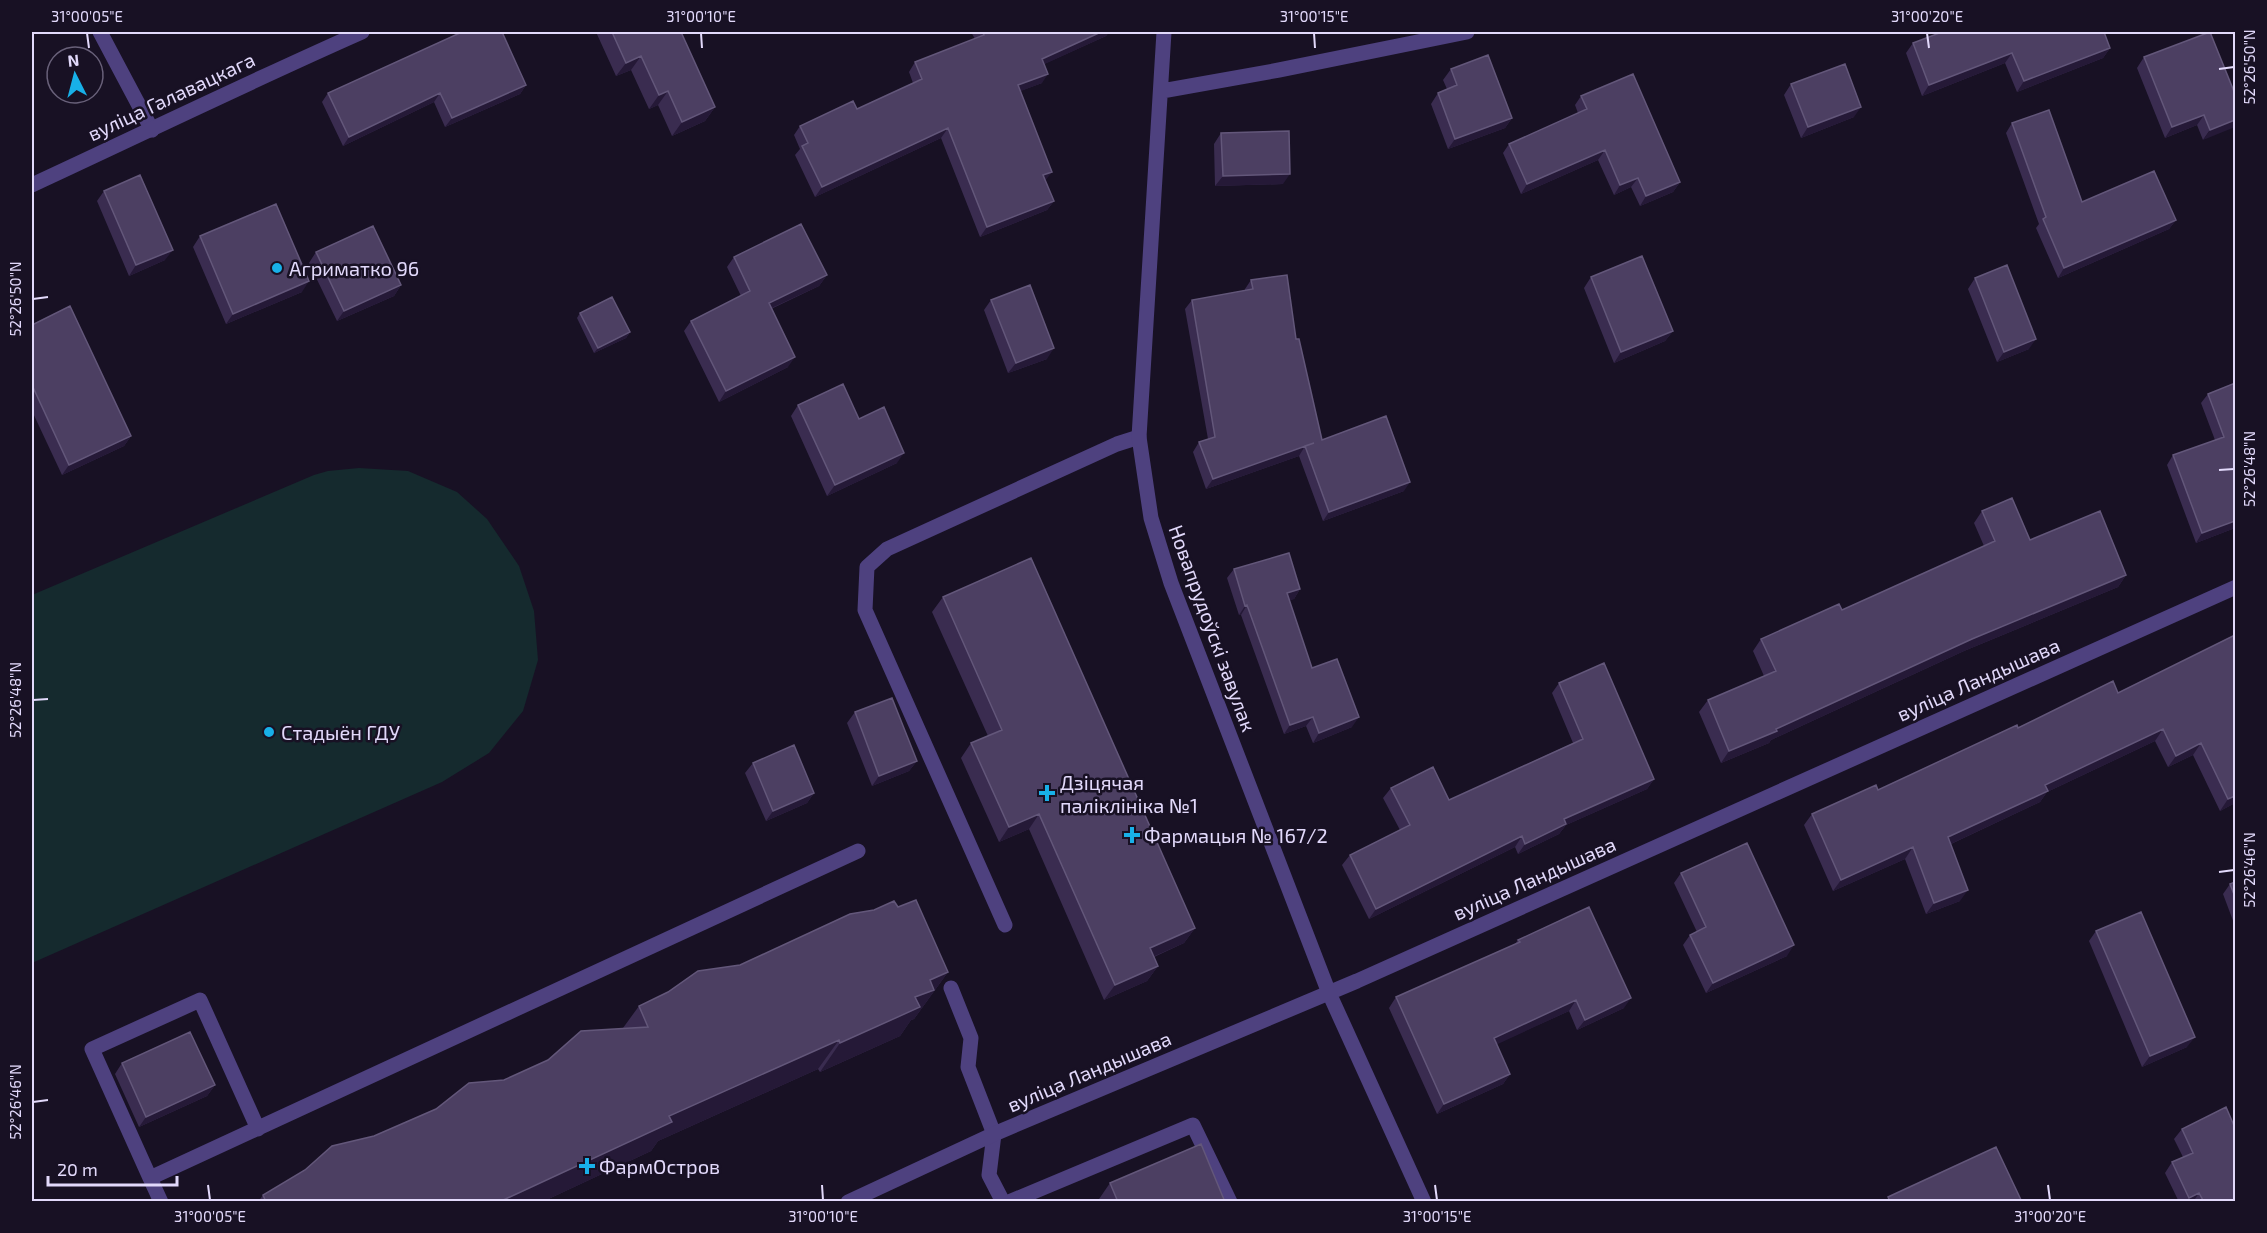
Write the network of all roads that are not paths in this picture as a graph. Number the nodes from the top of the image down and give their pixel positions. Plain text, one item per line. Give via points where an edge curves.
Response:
1 (100, 32) edge
2 (362, 32) edge
3 (1164, 32) edge
4 (1467, 32) edge
5 (1162, 91) junction
6 (152, 130) junction
7 (32, 185) edge
8 (1139, 437) junction
9 (2235, 587) edge
10 (858, 851) dead end
11 (1005, 925) dead end
12 (951, 988) dead end
13 (1329, 993) junction
14 (258, 1129) junction
15 (994, 1134) junction
16 (150, 1178) junction
17 (161, 1202) edge
18 (848, 1202) edge
19 (1003, 1202) edge
20 (1009, 1202) edge
21 (1230, 1202) edge
22 (1424, 1202) edge

1 - 6 street
2 - 6 street, вуліца Галавацкага
3 - 5 street, Новапрудоўскі завулак
4 - 5 street
5 - 8 street, Новапрудоўскі завулак
6 - 7 street, вуліца Галавацкага
8 - 11 street via 887,549 867,567 865,610
8 - 13 street, Новапрудоўскі завулак via 1151,518 1170,583
9 - 13 street, вуліца Ландышава
10 - 14 street
12 - 15 street via 970,1038 968,1067
13 - 15 street, вуліца Ландышава
13 - 22 street, Новапрудоўскі завулак
14 - 16 street
14 - 16 street via 200,1000 92,1049
15 - 18 street, вуліца Ландышава
15 - 19 street via 989,1175
16 - 17 street
20 - 21 street via 1193,1125

